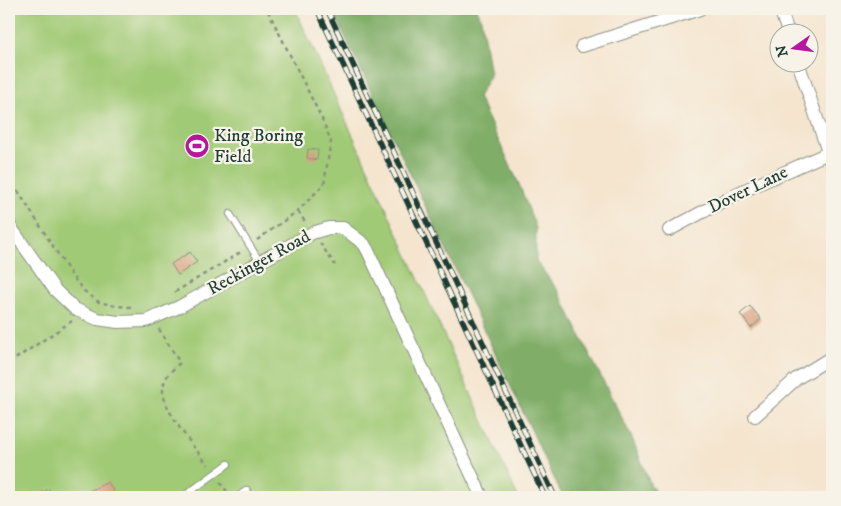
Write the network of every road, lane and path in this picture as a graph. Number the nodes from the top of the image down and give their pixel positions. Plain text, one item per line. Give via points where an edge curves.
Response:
1 (267, 9) edge
2 (700, 9) edge
3 (780, 9) edge
4 (785, 22) edge
5 (582, 46) dead end
6 (801, 72) edge
7 (830, 158) edge
8 (9, 177) edge
9 (298, 211) junction
10 (230, 214) dead end
11 (306, 224) dead end
12 (9, 226) edge
13 (669, 230) dead end
14 (319, 242) dead end
15 (249, 246) junction
16 (260, 262) junction
17 (335, 265) dead end
18 (168, 296) dead end
19 (137, 307) dead end
20 (80, 311) junction
21 (159, 329) dead end
22 (832, 356) edge
23 (9, 363) edge
24 (755, 416) dead end
25 (228, 464) dead end
26 (214, 474) junction
27 (247, 490) dead end
28 (183, 497) edge
29 (222, 497) edge
30 (237, 497) edge
31 (482, 497) edge

1 - 9 path via 332,141 324,184
2 - 5 street
3 - 4 street
6 - 7 street
7 - 13 street, Dover Lane via 736,194
8 - 19 path via 84,292 99,302
9 - 11 path
9 - 15 path
10 - 15 lane
12 - 20 street, Reckinger Road via 55,290
14 - 17 path
15 - 16 lane
15 - 18 path
16 - 20 street, Reckinger Road via 179,307 146,321 97,319
16 - 31 street, Reckinger Road via 312,233 329,228 343,228 364,244
20 - 23 path via 70,323
21 - 26 path via 180,363 169,372 163,387 165,402
22 - 24 street via 796,379
25 - 26 lane
26 - 28 lane
26 - 29 path via 228,493
27 - 30 lane

